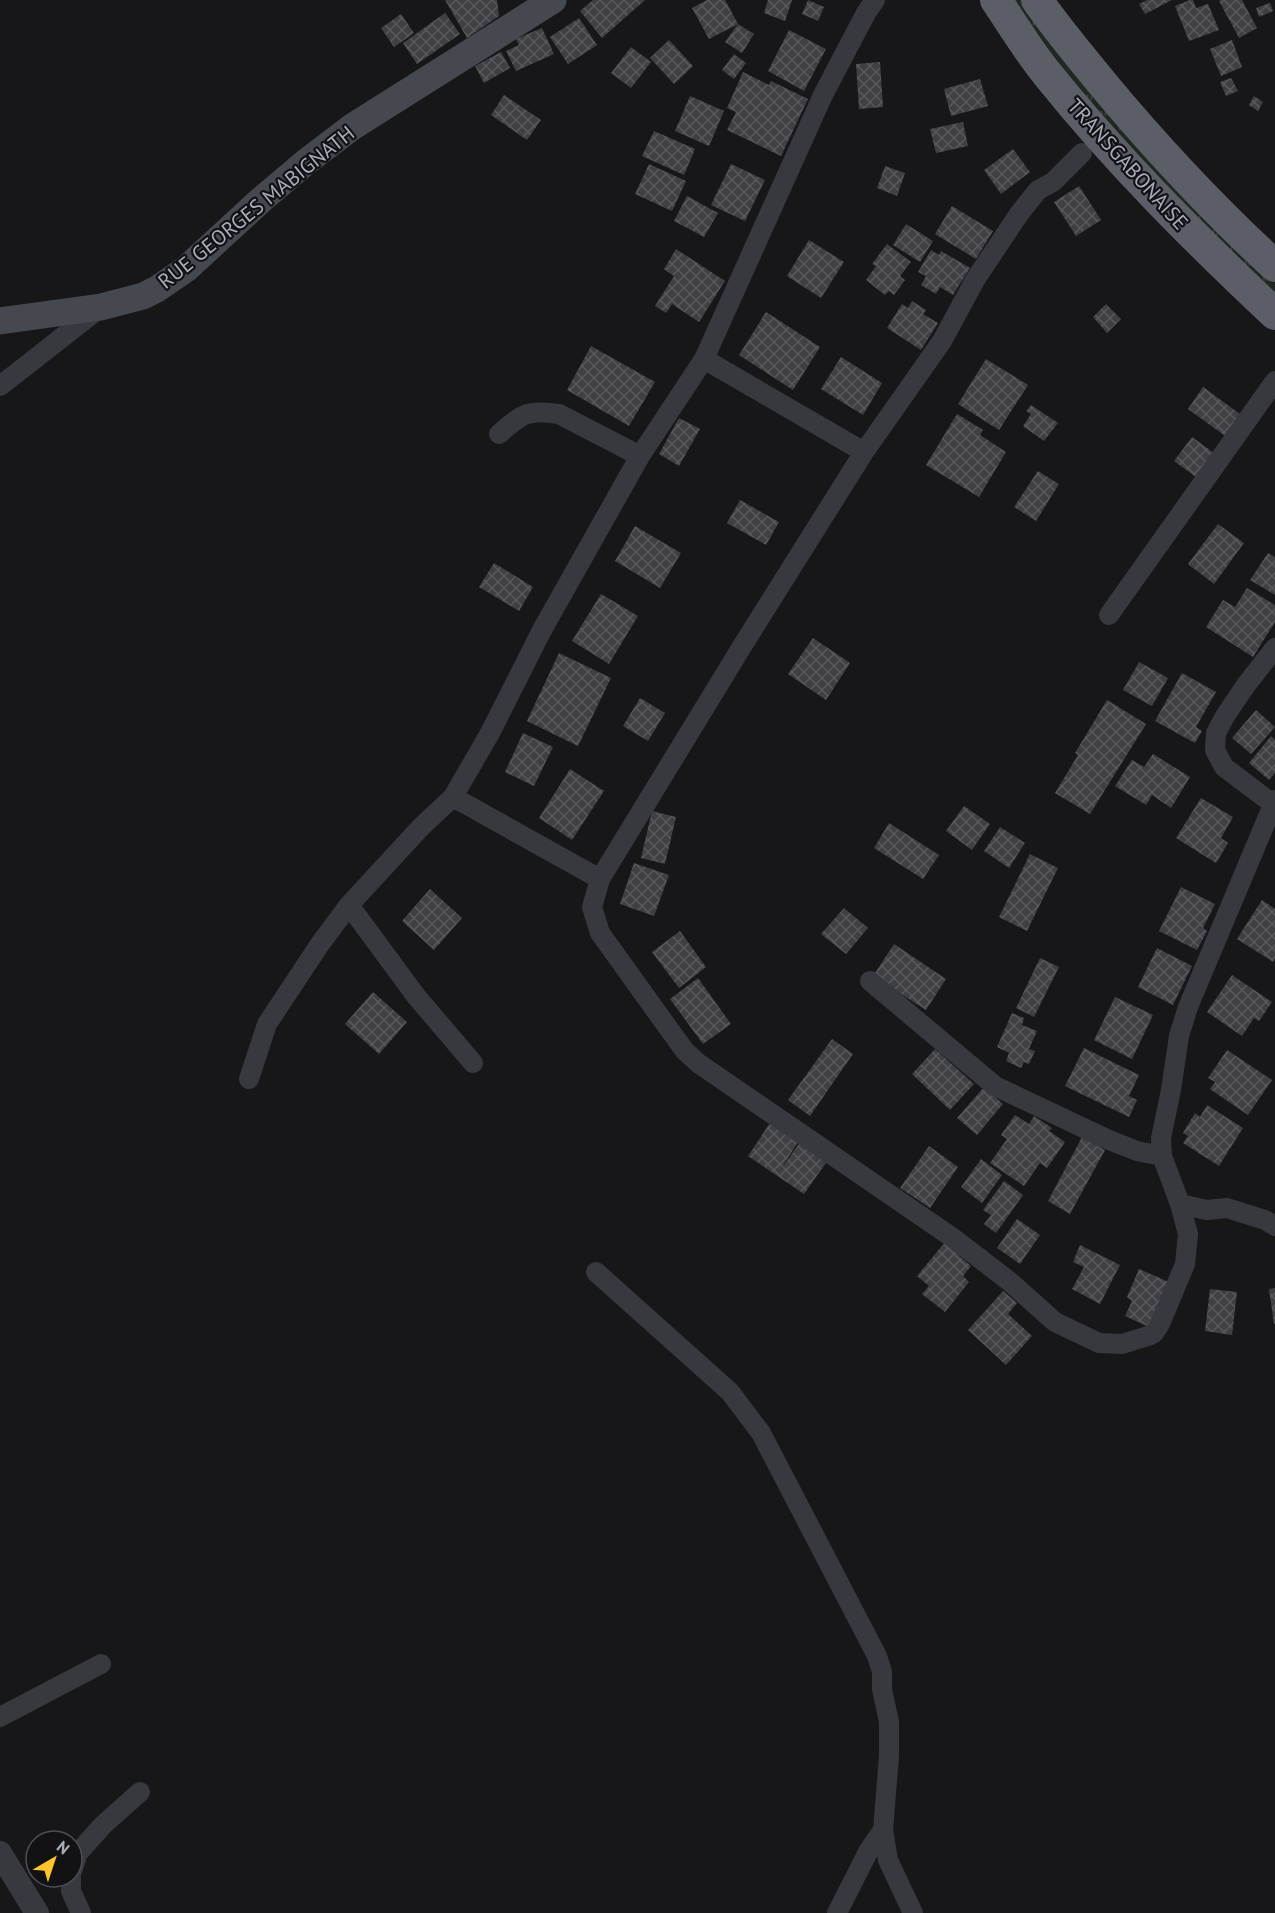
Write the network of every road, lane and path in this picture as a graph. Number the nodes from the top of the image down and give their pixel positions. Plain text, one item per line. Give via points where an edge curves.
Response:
1 (553, 0) edge
2 (875, 0) edge
3 (996, 0) edge
4 (1037, 0) edge
5 (1082, 153) dead end
6 (1275, 266) edge
7 (101, 307) junction
8 (1275, 314) edge
9 (0, 321) edge
10 (704, 359) junction
11 (1275, 381) edge
12 (0, 386) edge
13 (498, 434) dead end
14 (864, 452) junction
15 (640, 456) junction
16 (1109, 615) dead end
17 (1275, 648) edge
18 (453, 797) junction
19 (1274, 802) edge
20 (600, 879) junction
21 (349, 905) junction
22 (870, 981) dead end
23 (473, 1063) dead end
24 (249, 1079) dead end
25 (1162, 1156) junction
26 (1180, 1204) junction
27 (1275, 1226) edge
28 (596, 1272) dead end
29 (101, 1664) dead end
30 (0, 1718) edge
31 (140, 1792) dead end
32 (883, 1830) junction
33 (84, 1846) edge
34 (0, 1853) edge
35 (71, 1889) edge
36 (37, 1913) edge
37 (81, 1913) edge
38 (837, 1913) edge
39 (913, 1913) edge

1 - 7 main road, RUE GEORGES MABIGNATH via 352,127 171,280 143,296
2 - 10 street via 823,95
3 - 8 highway, TRANSGABONAISE via 1047,74 1098,133 1198,241
4 - 6 highway, TRANSGABONAISE via 1165,157
5 - 14 street via 1053,182 1038,190 1019,214 975,280 942,341
7 - 9 main road, RUE GEORGES MABIGNATH
7 - 12 street
10 - 14 street
10 - 15 street
11 - 16 street
13 - 15 street via 529,412 559,414
14 - 20 street
15 - 18 street
17 - 19 street via 1225,716 1216,733 1215,750 1224,767
18 - 20 street
18 - 21 street
19 - 25 street via 1188,1007 1161,1138
20 - 26 street via 592,907 600,933 685,1051 962,1245 1056,1322 1099,1343 1122,1344 1154,1333 1185,1264 1188,1234
21 - 23 street via 416,996
21 - 24 street via 267,1024
22 - 25 street via 995,1086 1109,1140
25 - 26 street
26 - 27 street via 1207,1210 1227,1208
28 - 32 street via 744,1409 761,1433 877,1656 889,1722
29 - 30 street
31 - 33 street
32 - 38 street
32 - 39 street via 888,1860
34 - 36 street
35 - 37 street

